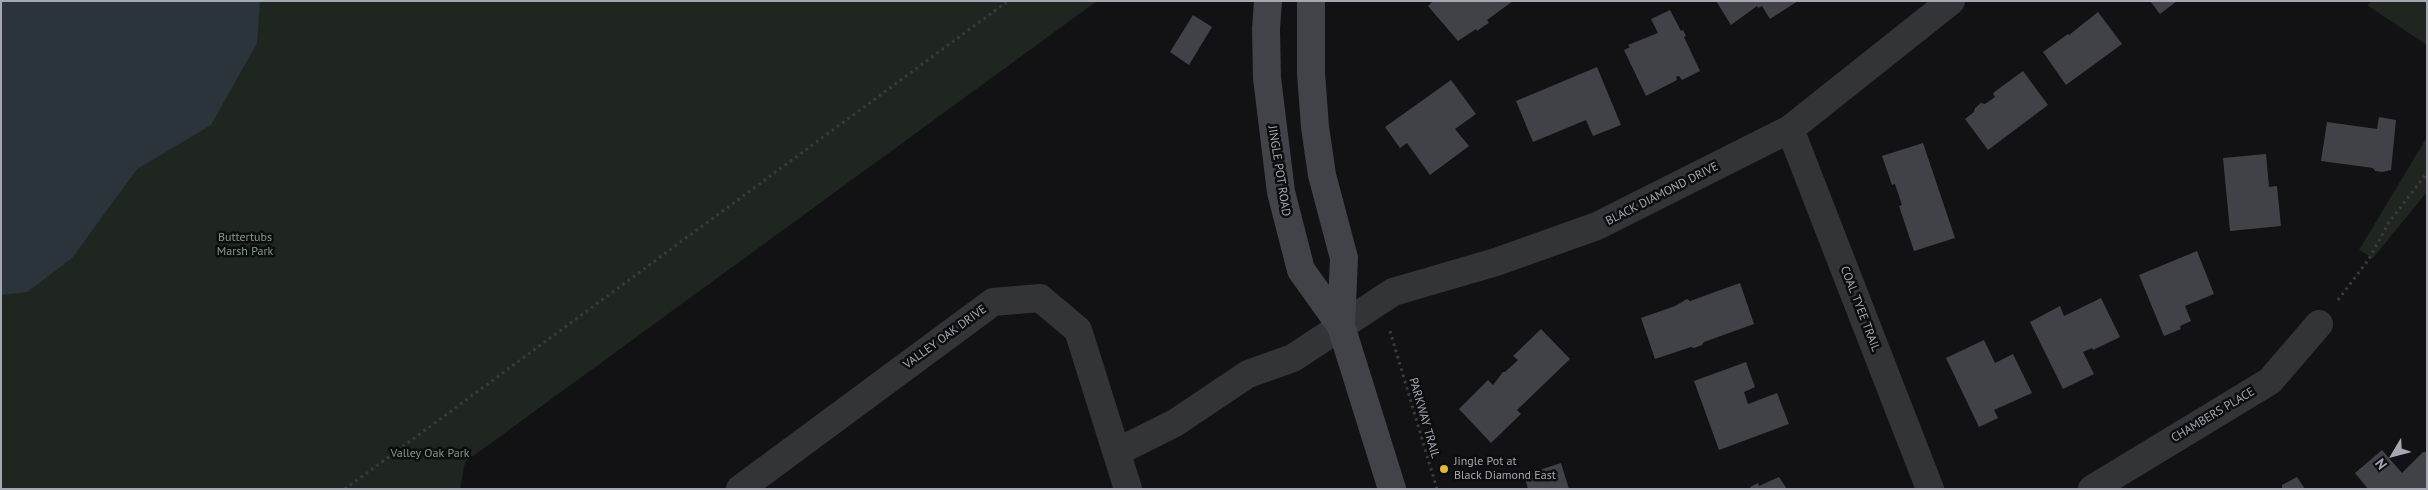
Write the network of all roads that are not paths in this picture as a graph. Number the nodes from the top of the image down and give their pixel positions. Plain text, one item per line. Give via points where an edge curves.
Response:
1 (1268, 1) edge
2 (1312, 1) edge
3 (1951, 1) edge
4 (1790, 129) junction
5 (2319, 324) road end
6 (1341, 326) junction
7 (1117, 452) junction
8 (774, 477) edge
9 (740, 489) edge
10 (1128, 489) edge
11 (1392, 489) edge
12 (1930, 489) edge
13 (2092, 489) edge

1 - 6 main road, JINGLE POT ROAD via 1267,78 1281,192 1301,270
2 - 6 main road, JINGLE POT ROAD via 1311,73 1315,127 1322,175 1344,258
3 - 4 street, BLACK DIAMOND DRIVE
4 - 6 street, BLACK DIAMOND DRIVE via 1598,226 1496,262 1393,292
4 - 12 street, COAL TYEE TRAIL
5 - 13 street, CHAMBERS PLACE via 2270,381
6 - 7 street via 1293,358 1248,374 1174,423
6 - 11 main road, JINGLE POT ROAD
7 - 8 street, VALLEY OAK DRIVE via 1078,330 1040,298 993,302
7 - 10 street, VALLEY OAK DRIVE
8 - 9 street, VALLEY OAK DRIVE

